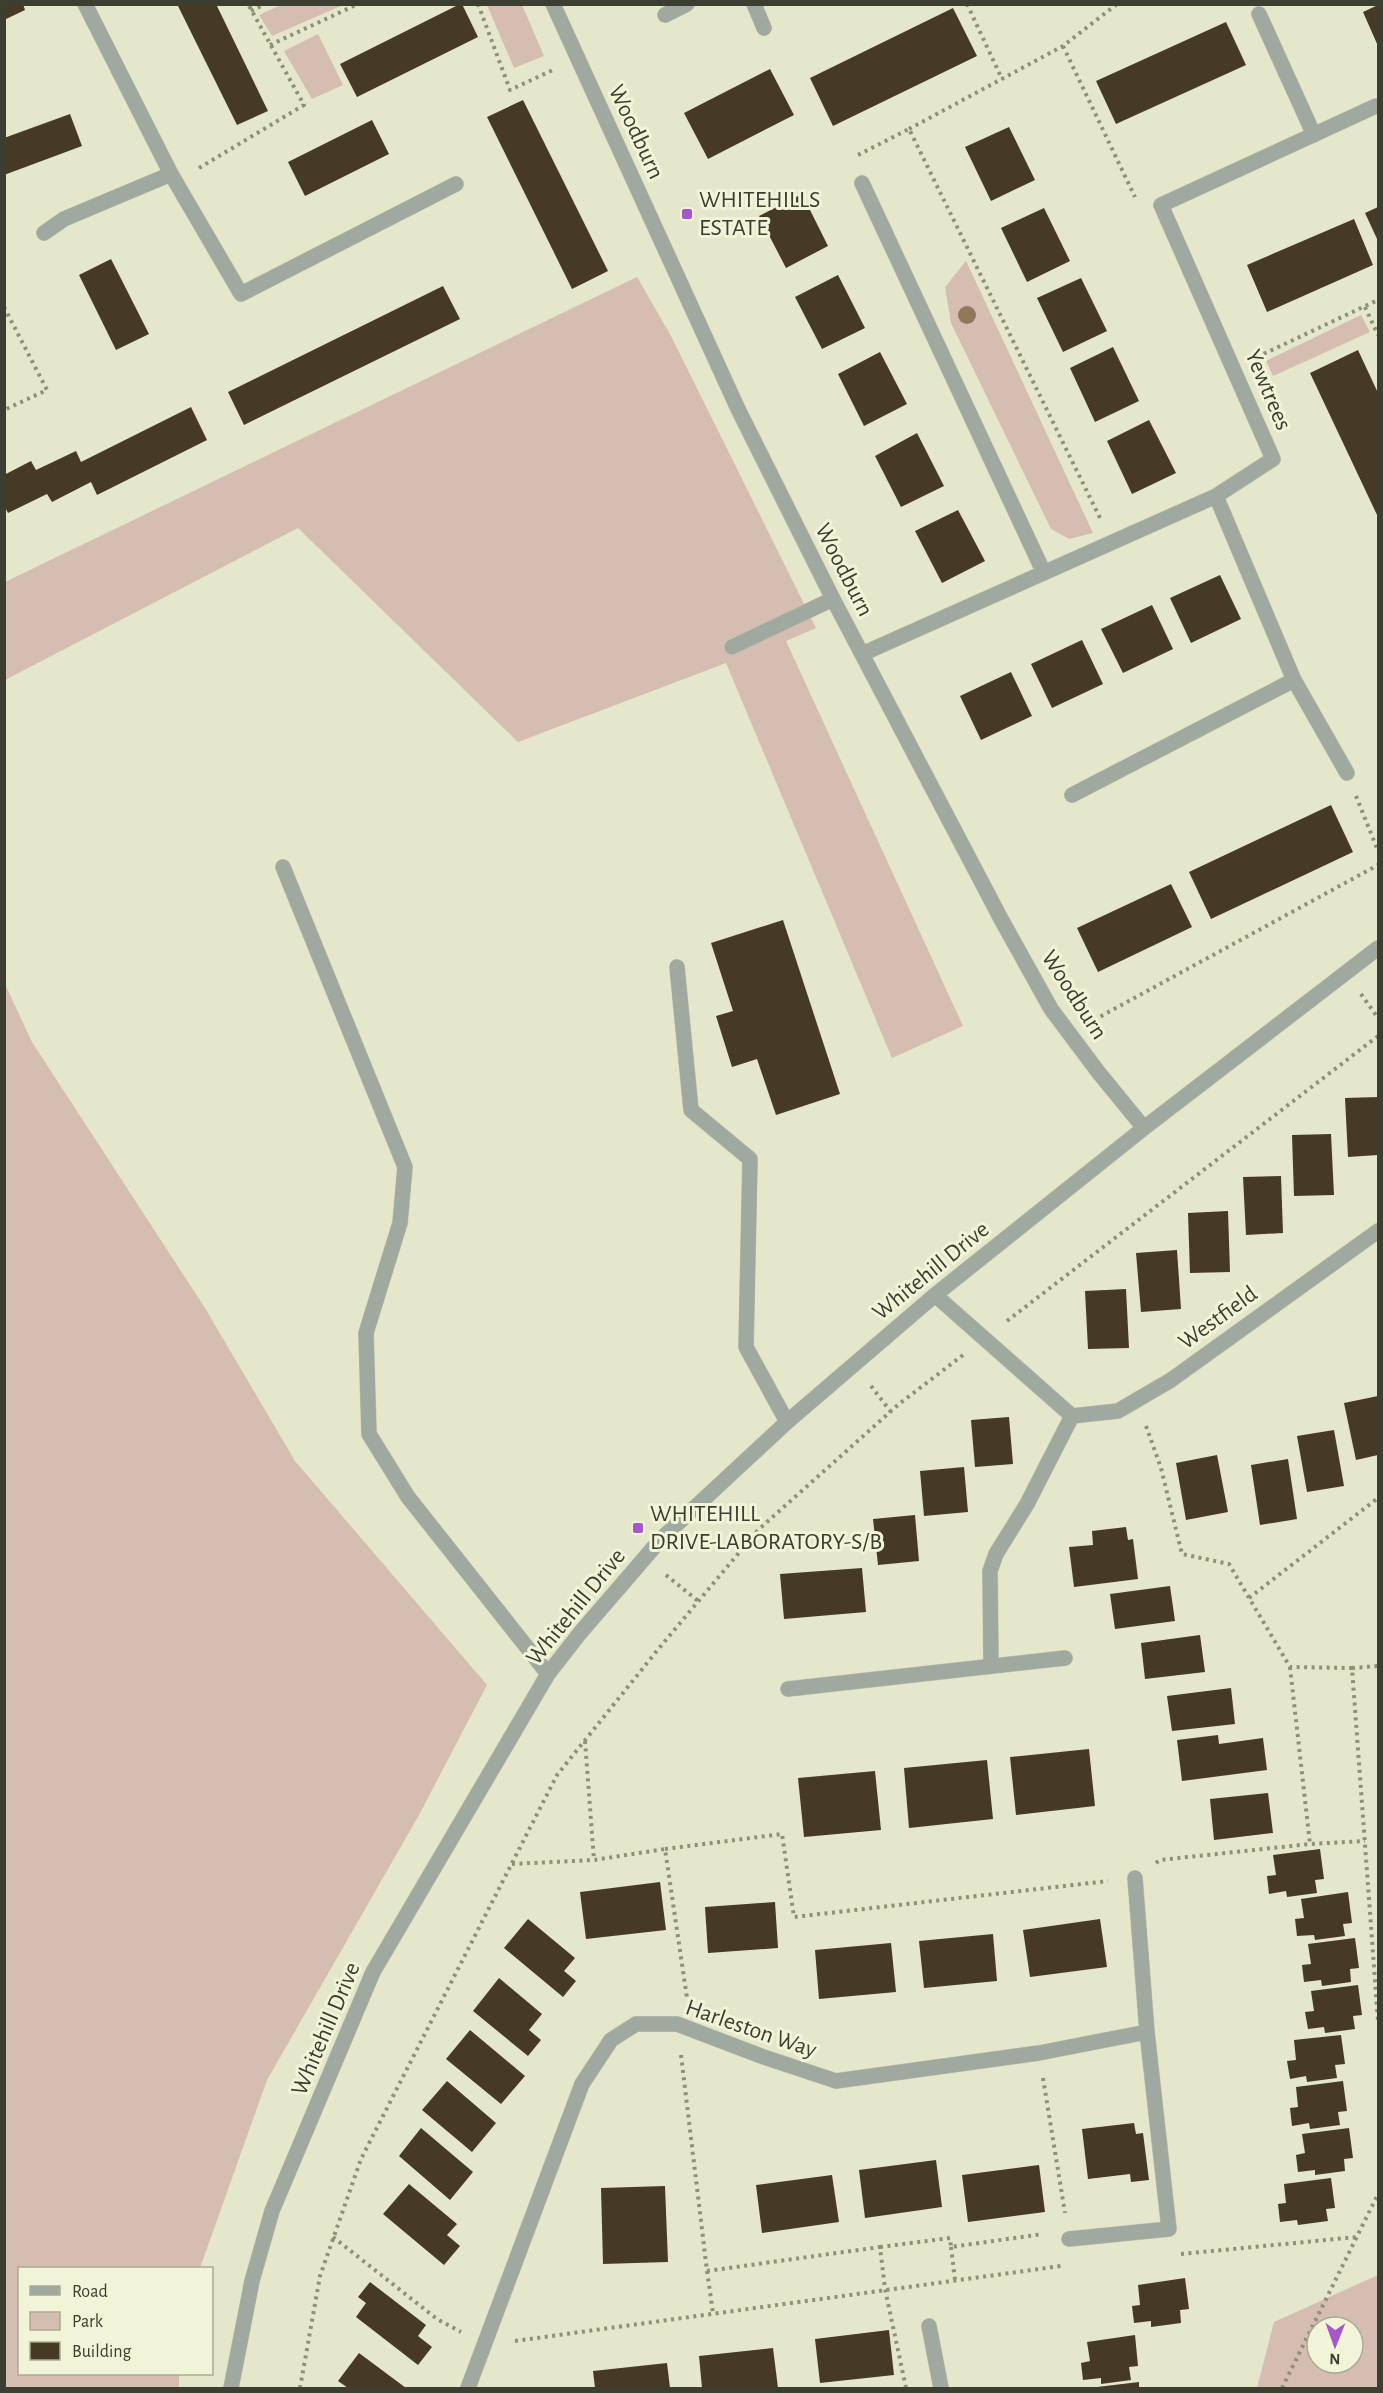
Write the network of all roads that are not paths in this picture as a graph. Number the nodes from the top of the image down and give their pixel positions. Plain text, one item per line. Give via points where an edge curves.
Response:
1 (85, 4) edge
2 (553, 4) edge
3 (687, 4) edge
4 (754, 4) edge
5 (1259, 14) dead end
6 (665, 15) dead end
7 (764, 28) dead end
8 (1376, 106) dead end
9 (1314, 135) junction
10 (173, 178) junction
11 (862, 183) road end
12 (456, 184) dead end
13 (44, 233) dead end
14 (1216, 496) junction
15 (1044, 573) junction
16 (833, 599) junction
17 (732, 647) dead end
18 (862, 654) junction
19 (1294, 680) junction
20 (1347, 773) road end
21 (1072, 795) dead end
22 (283, 867) dead end
23 (1378, 948) edge
24 (677, 967) dead end
25 (1144, 1128) junction
26 (1378, 1231) edge
27 (935, 1295) junction
28 (1072, 1416) junction
29 (787, 1422) junction
30 (1065, 1658) dead end
31 (991, 1665) junction
32 (548, 1674) junction
33 (789, 1689) dead end
34 (1135, 1878) road end
35 (1147, 2032) junction
36 (1068, 2235) road end
37 (928, 2326) dead end
38 (231, 2388) edge
39 (468, 2388) edge
40 (941, 2388) edge

1 - 10 street
2 - 16 street, Woodburn via 738,409
3 - 6 street
4 - 7 street
5 - 9 street
8 - 9 street
9 - 14 street, Yewtrees via 1161,205 1273,459
10 - 12 street via 240,294
10 - 13 street via 64,219
11 - 15 street
14 - 15 street, Yewtrees
14 - 19 street
15 - 18 street, Yewtrees
16 - 17 street
16 - 18 street, Woodburn
18 - 25 street, Woodburn via 1051,1009
19 - 20 street
19 - 21 street
22 - 32 street via 405,1167 400,1222 366,1333 369,1434 408,1497
23 - 25 street, Whitehill Drive
24 - 29 street via 692,1110 750,1159 746,1347
25 - 27 street, Whitehill Drive
26 - 28 street, Westfield via 1171,1380 1118,1411
27 - 28 street
27 - 29 street, Whitehill Drive
28 - 31 street via 990,1571
29 - 32 street, Whitehill Drive via 661,1539
30 - 31 street
31 - 33 street
32 - 38 street, Whitehill Drive via 374,1972 272,2211 252,2281
34 - 35 street
35 - 36 street via 1169,2229
35 - 39 street, Harleston Way via 1039,2053 836,2081 684,2026 636,2024 610,2040 582,2084
37 - 40 street

